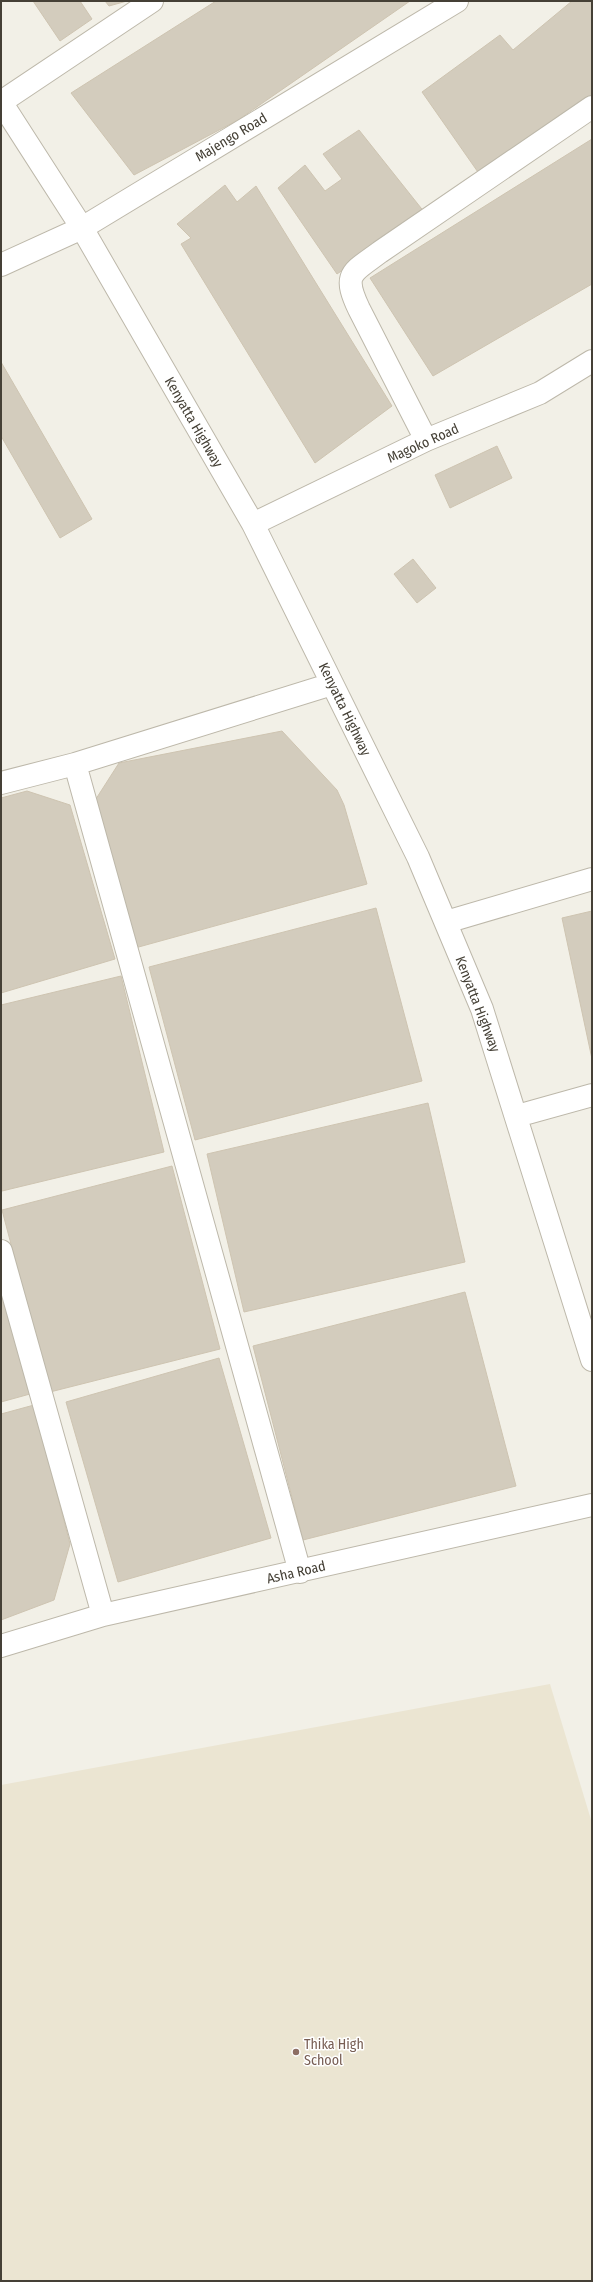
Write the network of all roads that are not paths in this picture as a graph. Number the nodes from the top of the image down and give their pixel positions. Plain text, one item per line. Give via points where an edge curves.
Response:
1 (152, 1) edge
2 (457, 1) edge
3 (1, 102) edge
4 (592, 107) edge
5 (82, 228) junction
6 (1, 265) edge
7 (592, 361) edge
8 (426, 440) junction
9 (252, 524) junction
10 (332, 684) junction
11 (75, 764) junction
12 (1, 783) edge
13 (592, 879) edge
14 (446, 922) junction
15 (592, 1094) edge
16 (517, 1116) junction
17 (1, 1251) edge
18 (588, 1337) edge
19 (592, 1360) edge
20 (592, 1505) edge
21 (300, 1572) junction
22 (103, 1616) junction
23 (1, 1646) edge

1 - 3 street
2 - 5 street, Majengo Road
3 - 5 street, Kenyatta Highway
4 - 8 street via 380,252 355,271 350,279 350,290
5 - 6 street, Majengo Road
5 - 9 street, Kenyatta Highway
7 - 8 street, Magoko Road via 540,393
8 - 9 street, Magoko Road
9 - 10 street, Kenyatta Highway
10 - 11 street
10 - 14 street, Kenyatta Highway via 418,857
11 - 12 street
11 - 21 street
13 - 14 street
14 - 16 street, Kenyatta Highway via 482,1009
15 - 16 street
16 - 18 street, Kenyatta Highway
17 - 22 street
18 - 19 street, Kenyatta Highway
20 - 21 street, Asha Road
21 - 22 street, Asha Road
22 - 23 street, Asha Road

